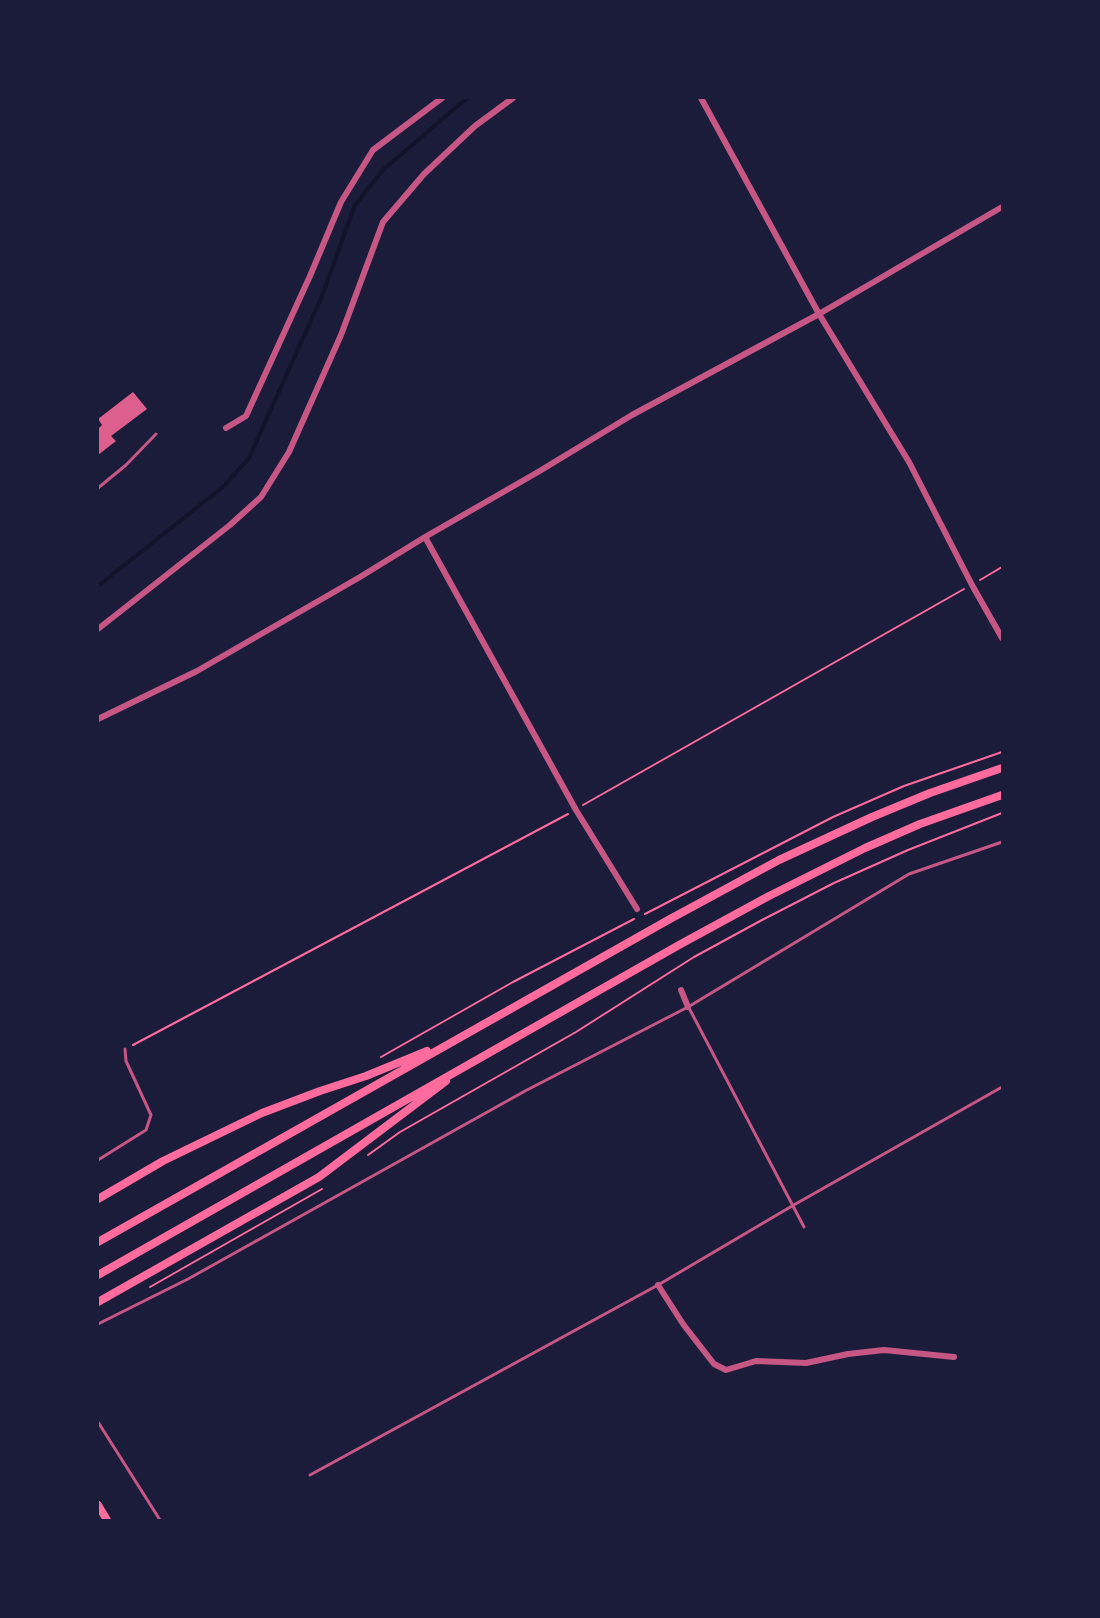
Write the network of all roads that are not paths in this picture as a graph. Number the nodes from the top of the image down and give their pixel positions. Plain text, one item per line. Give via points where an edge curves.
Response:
1 (442, 98) edge
2 (513, 98) edge
3 (701, 98) edge
4 (1002, 207) edge
5 (819, 314) junction
6 (226, 428) dead end
7 (156, 434) dead end
8 (98, 488) edge
9 (425, 537) junction
10 (98, 629) edge
11 (1002, 638) edge
12 (98, 719) edge
13 (1002, 768) edge
14 (1002, 795) edge
15 (1002, 842) edge
16 (636, 909) dead end
17 (681, 990) dead end
18 (688, 1007) junction
19 (458, 1038) junction
20 (125, 1049) dead end
21 (472, 1062) junction
22 (1002, 1087) edge
23 (98, 1161) edge
24 (98, 1199) edge
25 (792, 1206) junction
26 (804, 1227) dead end
27 (98, 1242) edge
28 (98, 1275) edge
29 (658, 1285) junction
30 (98, 1302) edge
31 (98, 1324) edge
32 (954, 1357) dead end
33 (98, 1422) edge
34 (310, 1475) dead end
35 (98, 1505) edge
36 (107, 1521) edge
37 (160, 1521) edge

1 - 6 street via 373,150 341,202 246,416
2 - 10 street via 475,126 424,174 383,222 290,452 261,496 212,540
3 - 5 street
4 - 5 street
5 - 9 street via 632,415
5 - 11 street via 909,462
7 - 8 lane
9 - 12 street via 197,671
9 - 16 street via 576,810
13 - 19 main road via 872,817 780,860
14 - 21 main road via 911,828 769,896
15 - 18 lane via 909,874
17 - 18 street
18 - 25 lane
18 - 31 lane via 525,1091 188,1279
19 - 24 main road via 262,1113 163,1161
19 - 27 main road
20 - 23 lane via 126,1061 151,1115 146,1130
21 - 28 main road
21 - 30 main road via 318,1178
22 - 25 lane
25 - 26 lane
25 - 29 lane
29 - 32 street via 714,1364 726,1370 756,1361 806,1363 884,1350
29 - 34 lane
33 - 37 lane
35 - 36 main road

